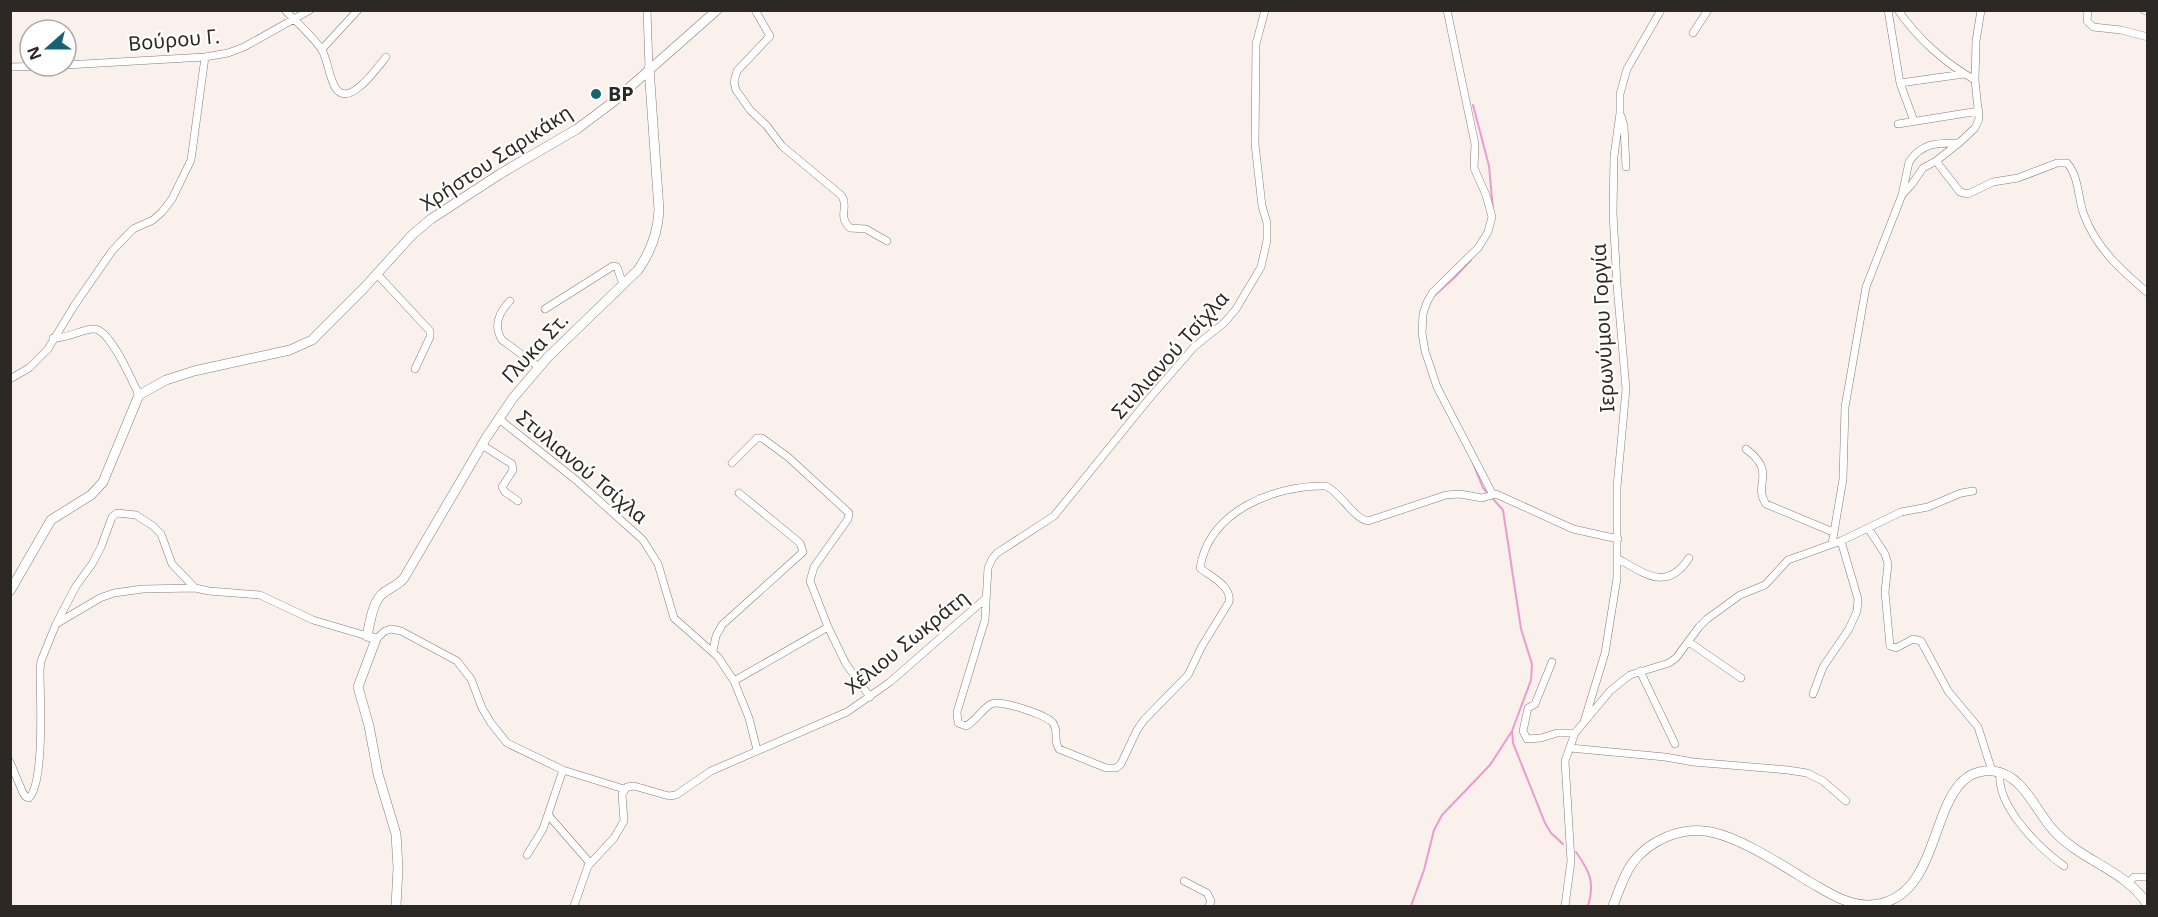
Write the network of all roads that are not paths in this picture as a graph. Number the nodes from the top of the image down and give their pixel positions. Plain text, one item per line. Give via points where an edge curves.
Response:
1 (285, 10) edge
2 (310, 10) edge
3 (358, 10) edge
4 (647, 10) edge
5 (717, 10) edge
6 (755, 10) edge
7 (1265, 10) edge
8 (1447, 10) edge
9 (1661, 10) edge
10 (1708, 10) edge
11 (1888, 10) edge
12 (1898, 10) edge
13 (1980, 10) edge
14 (2088, 10) edge
15 (294, 20) junction
16 (1693, 33) dead end
17 (2148, 37) edge
18 (322, 50) junction
19 (205, 57) junction
20 (386, 57) dead end
21 (78, 64) edge
22 (649, 68) junction
23 (1964, 74) junction
24 (1975, 80) junction
25 (1900, 83) junction
26 (1979, 111) junction
27 (1620, 113) junction
28 (1914, 121) junction
29 (1898, 124) dead end
30 (1959, 143) junction
31 (1936, 160) junction
32 (1626, 167) dead end
33 (1902, 195) junction
34 (887, 242) dead end
35 (377, 274) junction
36 (623, 284) junction
37 (2148, 293) edge
38 (510, 302) dead end
39 (545, 309) dead end
40 (53, 338) junction
41 (539, 367) junction
42 (415, 369) dead end
43 (10, 379) edge
44 (139, 395) junction
45 (499, 419) junction
46 (482, 445) junction
47 (1746, 449) dead end
48 (732, 463) dead end
49 (1973, 491) dead end
50 (739, 493) dead end
51 (1491, 494) junction
52 (518, 501) dead end
53 (1868, 528) junction
54 (1833, 532) junction
55 (1618, 539) junction
56 (1841, 541) junction
57 (1832, 543) junction
58 (1617, 558) junction
59 (1689, 558) dead end
60 (195, 588) junction
61 (10, 591) edge
62 (985, 599) junction
63 (56, 624) junction
64 (828, 627) junction
65 (371, 638) junction
66 (1689, 642) junction
67 (713, 651) junction
68 (1551, 662) dead end
69 (1640, 671) junction
70 (1741, 678) dead end
71 (734, 681) junction
72 (1813, 694) dead end
73 (870, 697) junction
74 (1584, 722) junction
75 (1575, 733) junction
76 (1675, 744) dead end
77 (1570, 748) junction
78 (757, 750) junction
79 (10, 762) edge
80 (563, 770) junction
81 (1996, 772) junction
82 (624, 789) junction
83 (1846, 801) dead end
84 (549, 816) junction
85 (527, 855) dead end
86 (590, 863) junction
87 (2064, 866) dead end
88 (2148, 876) edge
89 (1184, 881) dead end
90 (2128, 883) junction
91 (2148, 905) edge
92 (396, 906) edge
93 (574, 906) edge
94 (1209, 906) edge
95 (1565, 906) edge
96 (1613, 906) edge

1 - 15 street
2 - 15 street, Βούρου Γ.
3 - 18 street
4 - 22 street
5 - 22 main road, Χρήστου Σαρικάκη
6 - 34 street via 770,36 737,71 736,90 782,146 842,196 844,222
7 - 62 street, Στυλιανού Τσίχλα via 1256,44 1256,144 1267,224 1261,267 1236,309 1186,356 1054,516 994,556 988,568
8 - 51 street via 1475,144 1474,168 1492,217 1478,248 1433,292 1427,302 1422,333 1437,387
9 - 27 street, Ιερωνύμου Γοργία via 1627,69
10 - 16 street
11 - 25 street
12 - 23 street via 1932,48
13 - 24 street
14 - 17 street via 2087,21 2093,27
15 - 18 street
15 - 19 street, Βούρου Γ. via 228,53
18 - 20 street via 336,88 347,94 355,92
19 - 21 street, Βούρου Γ.
19 - 40 street via 192,160 172,200 153,220 133,228 112,251
22 - 35 main road, Χρήστου Σαρικάκη via 577,129 431,219
22 - 36 main road, Γλυκα Στ. via 659,216 646,256
23 - 24 street
23 - 25 street
24 - 26 street
25 - 28 street
26 - 28 street
26 - 30 street via 1978,124
27 - 32 street
27 - 55 street, Ιερωνύμου Γοργία via 1613,213 1626,389 1617,487
28 - 29 street
30 - 31 street
30 - 33 street via 1935,143 1920,149 1909,162
31 - 33 street via 1923,168
31 - 37 street via 1960,192 1968,195 1993,182 2067,163 2093,235 2115,264
33 - 54 street via 1866,287 1845,407 1843,479
35 - 42 street via 430,331
35 - 44 main road, Χρήστου Σαρικάκη via 305,344 185,374 159,382
36 - 39 street via 617,267 613,266
36 - 41 main road, Γλυκα Στ.
38 - 41 street via 499,314 499,335
40 - 43 street via 39,359
40 - 44 street via 99,331 119,356
41 - 45 main road, Γλυκα Στ.
44 - 61 main road via 103,482 88,497 51,520
45 - 46 main road, Γλυκα Στ.
45 - 67 street, Στυλιανού Τσίχλα via 643,540 658,564 674,618
46 - 52 street via 512,464 513,470 502,487
46 - 65 main road, Γλυκα Στ. via 404,578 377,600
47 - 54 street via 1764,470 1766,504
48 - 64 street via 757,438 762,438 849,513 810,576
49 - 53 street via 1901,512
50 - 67 street via 800,543 803,552 722,625
51 - 55 street via 1573,529
51 - 62 street, Χέλιου Σωκράτη via 1482,498 1446,495 1368,521 1360,518 1333,490 1321,486 1278,492 1237,512 1215,532 1200,566 1229,591 1227,606 1188,675 1144,720 1116,768 1106,768 1059,750 1056,729 1049,719 1004,702 992,703 966,726 958,723 957,712 985,620
53 - 56 street
53 - 81 street via 1888,564 1890,646 1896,648 1912,639 1921,641 1948,691 1978,727
54 - 57 street
55 - 58 street, Ιερωνύμου Γοργία
56 - 57 street
56 - 72 street via 1858,599 1857,611 1822,667
57 - 66 street via 1788,560 1765,585 1740,596 1707,619
58 - 59 street via 1658,578 1678,572
58 - 74 street, Ιερωνύμου Γοργία via 1605,653
60 - 63 street via 114,593
60 - 63 street via 172,564 161,534 136,515 123,512 112,517 101,548
60 - 65 street via 264,596 313,620
62 - 73 street, Χέλιου Σωκράτη
63 - 79 street via 41,661 39,758 35,789 29,798
64 - 71 street
64 - 73 street via 848,668
65 - 80 street, Χέλιου Σωκράτη via 391,629 401,631 457,661 502,737 512,746
65 - 92 main road, Γλυκα Στ. via 358,696 396,834
66 - 69 street via 1669,663
66 - 70 street
67 - 71 street, Στυλιανού Τσίχλα
68 - 75 street via 1535,704 1528,708 1523,731 1527,739
69 - 74 street via 1615,686
69 - 76 street
71 - 78 street, Στυλιανού Τσίχλα
73 - 78 street, Χέλιου Σωκράτη via 847,712
74 - 75 street
75 - 77 street
77 - 83 street via 1807,773 1824,781
77 - 95 street via 1565,761 1571,861
78 - 82 street, Χέλιου Σωκράτη via 711,771 676,795 634,786
80 - 82 street, Χέλιου Σωκράτη
80 - 84 street
81 - 87 street via 2008,805 2036,844
81 - 90 main road via 2018,784 2062,839
81 - 96 main road via 1967,778 1955,790 1919,876 1886,902 1848,902 1735,841 1700,831 1668,837 1645,850 1628,870
82 - 86 street via 624,821
84 - 85 street
84 - 86 street
86 - 93 street
88 - 90 street
89 - 94 street via 1207,893
90 - 91 main road

